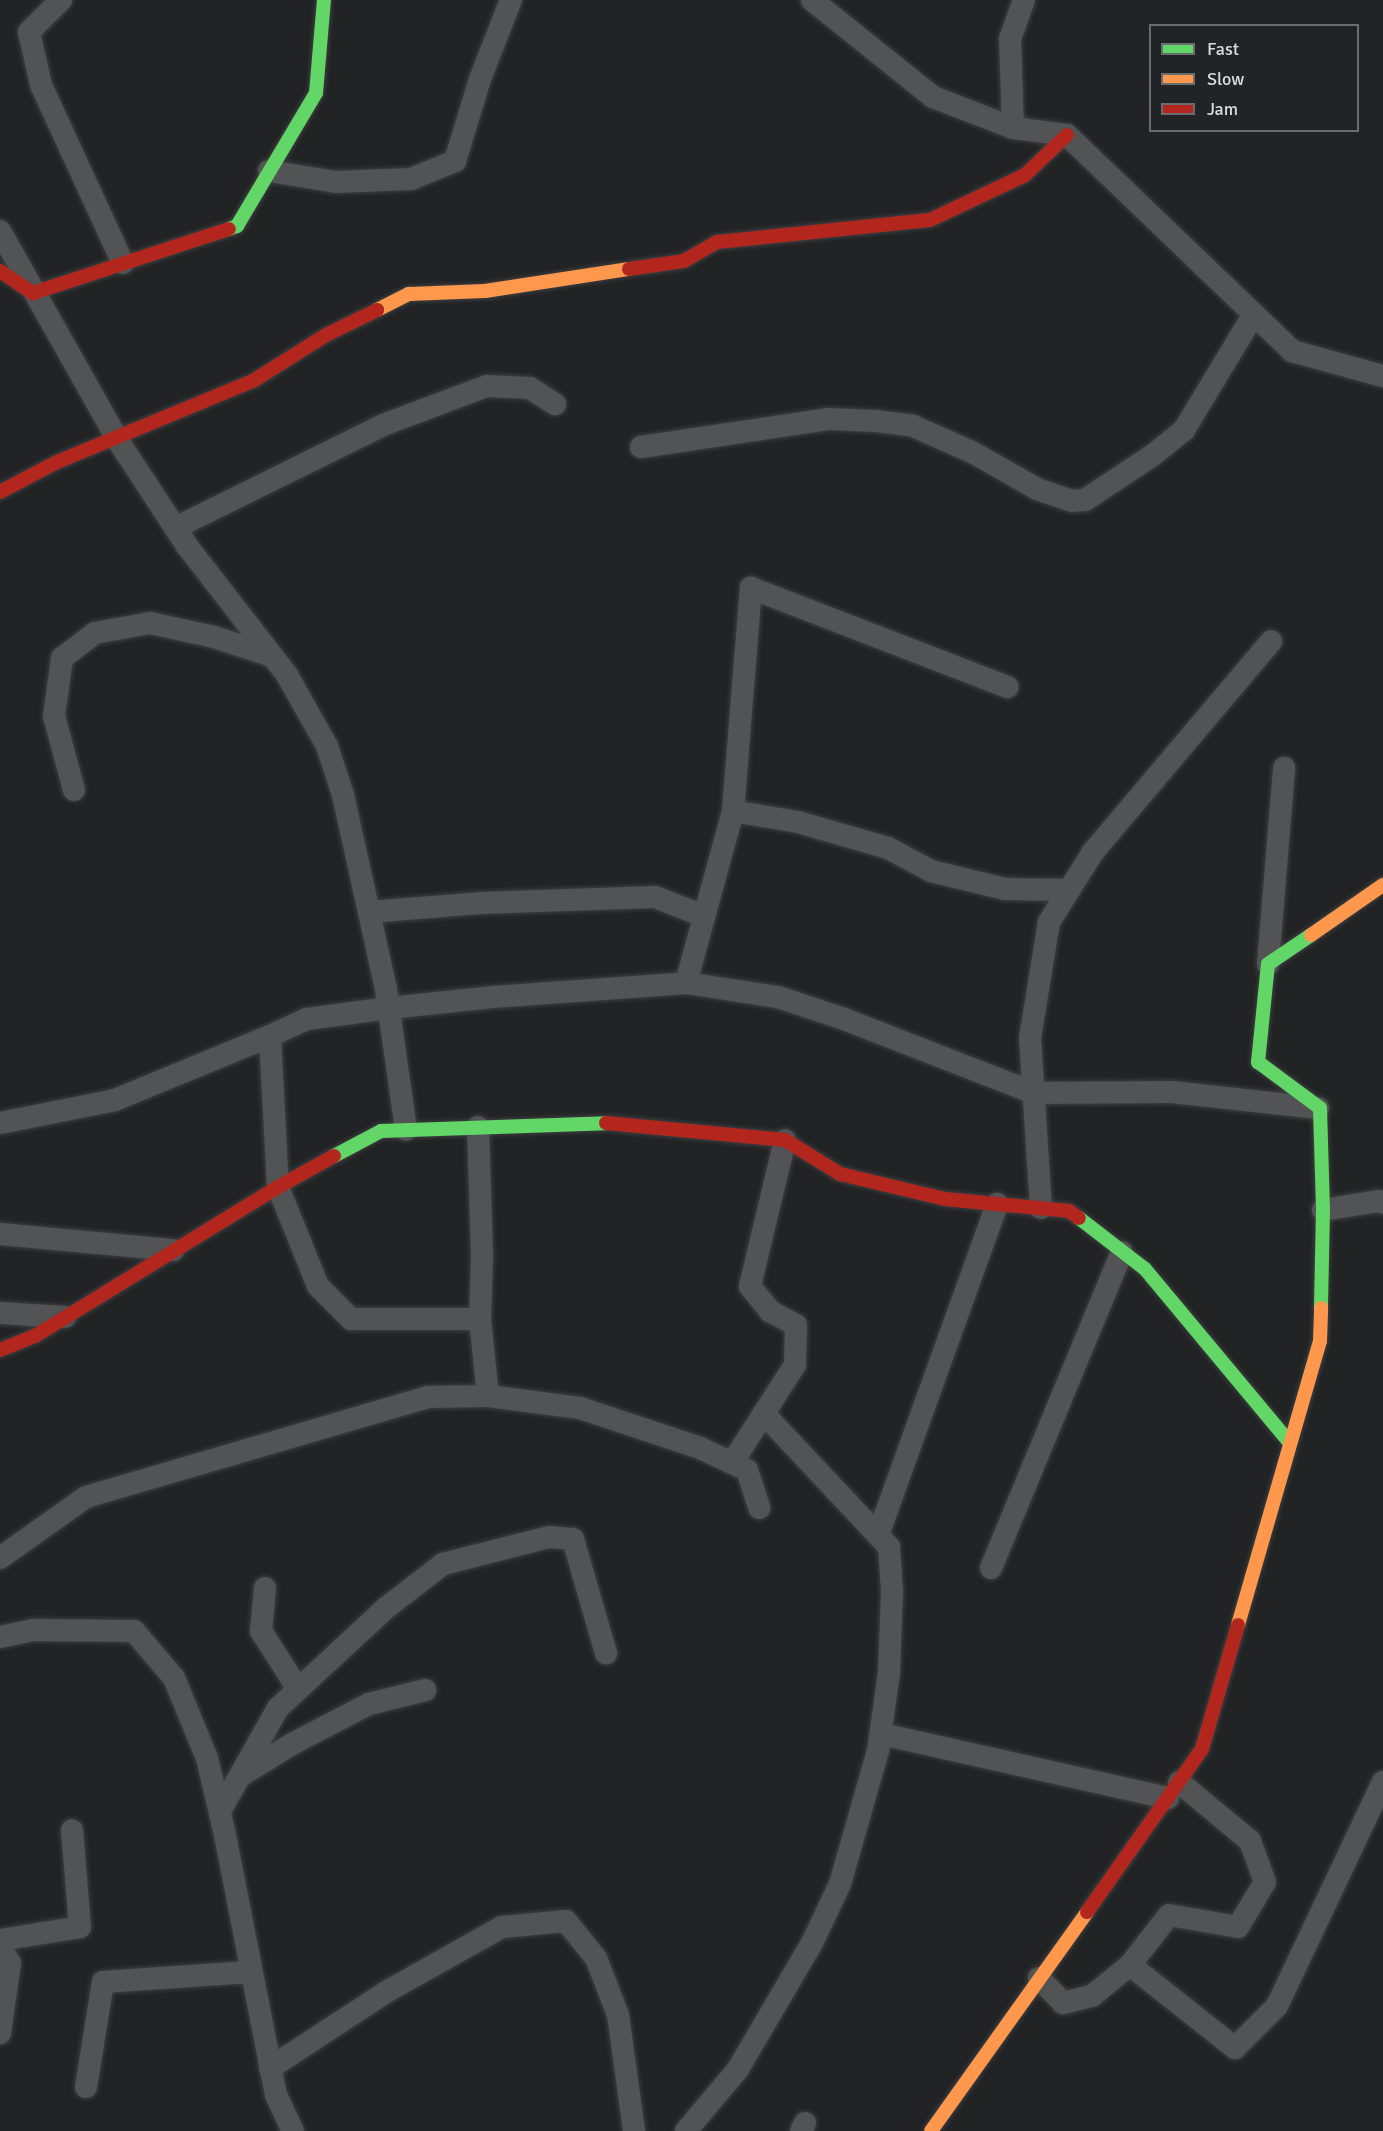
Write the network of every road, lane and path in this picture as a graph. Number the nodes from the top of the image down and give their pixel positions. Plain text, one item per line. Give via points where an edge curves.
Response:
1 (61, 0) edge
2 (324, 0) edge
3 (511, 0) edge
4 (812, 0) edge
5 (1024, 0) edge
6 (1013, 128) junction
7 (1066, 135) junction
8 (270, 171) junction
9 (0, 231) edge
10 (123, 263) junction
11 (0, 271) edge
12 (33, 292) junction
13 (1254, 314) junction
14 (1383, 376) edge
15 (555, 404) dead end
16 (117, 439) junction
17 (641, 447) dead end
18 (0, 492) edge
19 (175, 528) junction
20 (1271, 641) dead end
21 (272, 656) junction
22 (1008, 687) dead end
23 (1284, 768) dead end
24 (74, 790) dead end
25 (733, 811) junction
26 (1383, 885) edge
27 (1069, 890) junction
28 (369, 912) junction
29 (704, 916) junction
30 (1268, 964) junction
31 (687, 983) junction
32 (389, 1008) junction
33 (270, 1036) junction
34 (1034, 1093) junction
35 (1320, 1108) junction
36 (0, 1123) edge
37 (478, 1127) junction
38 (406, 1130) junction
39 (785, 1140) junction
40 (278, 1187) junction
41 (1383, 1203) edge
42 (997, 1204) junction
43 (1041, 1208) junction
44 (1323, 1210) junction
45 (0, 1234) edge
46 (173, 1250) junction
47 (1122, 1252) junction
48 (0, 1314) edge
49 (65, 1317) junction
50 (480, 1319) junction
51 (0, 1350) edge
52 (488, 1396) junction
53 (764, 1414) junction
54 (1290, 1443) junction
55 (732, 1463) junction
56 (759, 1508) dead end
57 (878, 1535) junction
58 (0, 1558) edge
59 (991, 1568) dead end
60 (265, 1588) dead end
61 (1, 1637) edge
62 (606, 1653) dead end
63 (298, 1689) junction
64 (425, 1690) dead end
65 (881, 1734) junction
66 (239, 1777) junction
67 (1383, 1782) edge
68 (1173, 1790) junction
69 (220, 1811) junction
70 (72, 1830) dead end
71 (0, 1940) edge
72 (0, 1948) edge
73 (1130, 1965) junction
74 (250, 1972) junction
75 (1040, 1978) junction
76 (0, 2033) edge
77 (270, 2068) junction
78 (86, 2087) dead end
79 (293, 2131) edge
80 (634, 2131) edge
81 (686, 2131) edge
82 (931, 2131) edge

1 - 10 street via 28,32 41,85
2 - 8 street via 316,93
3 - 8 street via 480,79 455,161 411,179 336,182
4 - 6 street via 933,97
5 - 6 street via 1010,39
6 - 7 street
7 - 13 street
7 - 16 street via 1025,175 930,220 717,242 684,261 485,291 409,294 326,335 253,381
8 - 10 street via 237,226
9 - 12 street
10 - 12 street
11 - 12 street
12 - 16 street
13 - 14 street via 1292,351
13 - 17 street via 1184,430 1085,500 1071,501 1037,489 972,452 913,426 875,421 828,420
15 - 19 street via 530,388 487,386 383,425
16 - 18 street via 57,462
16 - 19 street
19 - 21 street
20 - 27 street via 1093,852
21 - 24 street via 214,637 150,623 95,633 62,658 54,716
21 - 28 street via 327,746 343,795
22 - 25 street via 751,588
23 - 30 street
25 - 27 street via 798,822 888,848 931,871 1005,889
25 - 29 street
26 - 30 street
27 - 34 street via 1049,922 1030,1038
28 - 29 street via 480,903 655,897
28 - 32 street
29 - 31 street
30 - 35 street via 1258,1062
31 - 32 street
31 - 34 street via 778,997
32 - 33 street via 307,1019
32 - 38 street
33 - 36 street via 114,1100
33 - 40 street
34 - 35 street via 1172,1092
34 - 43 street
35 - 44 street
37 - 38 street
37 - 39 street via 592,1122
37 - 50 street
38 - 40 street via 381,1131
39 - 42 street via 840,1174 945,1199
39 - 53 street via 750,1286 770,1311 796,1325 795,1365
40 - 46 street
40 - 50 street via 318,1286 351,1319
41 - 44 street
42 - 43 street
42 - 57 street
43 - 47 street via 1069,1211
44 - 54 street via 1320,1341
45 - 46 street
46 - 49 street
47 - 54 street via 1145,1269
47 - 59 street
48 - 49 street
49 - 51 street via 35,1336
50 - 52 street
52 - 55 street via 580,1408 700,1448
52 - 58 street via 428,1397 86,1497
53 - 55 street
53 - 57 street
54 - 68 street via 1202,1749
55 - 56 street via 747,1470
57 - 65 street via 889,1547 892,1591 889,1673
60 - 63 street via 261,1631
61 - 69 street via 33,1630 134,1631 174,1678 207,1758
62 - 63 street via 573,1539 549,1538 443,1564 386,1608
63 - 66 street via 278,1708
64 - 66 street via 369,1704
65 - 68 street
65 - 81 street via 840,1884 813,1941 738,2069
66 - 69 street
67 - 73 street via 1277,2006 1235,2048
68 - 73 street via 1250,1841 1264,1882 1238,1927 1169,1915
68 - 75 street
69 - 74 street
70 - 71 street via 80,1927
72 - 76 street via 10,1963
73 - 75 street via 1092,1996 1063,2003
74 - 77 street
74 - 78 street via 103,1982
75 - 82 street
77 - 79 street via 276,2095
77 - 80 street via 386,1992 502,1927 566,1921 596,1958 618,2015

